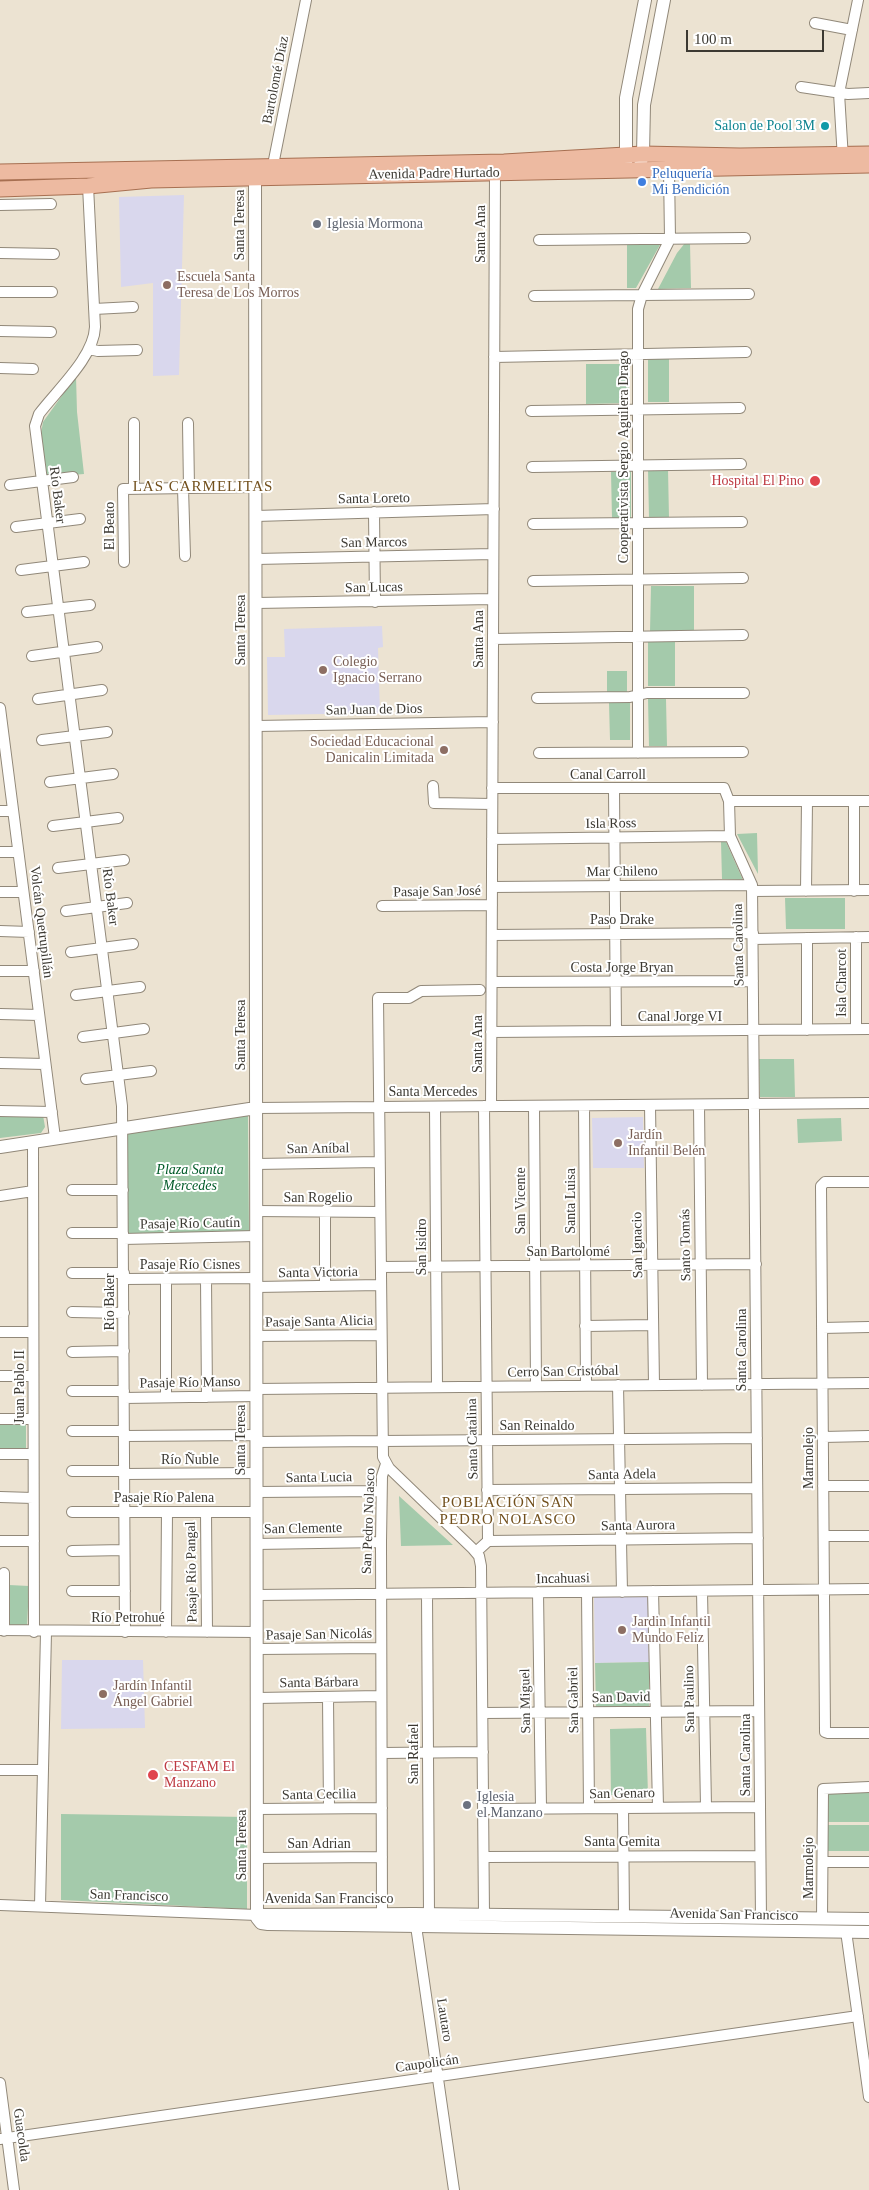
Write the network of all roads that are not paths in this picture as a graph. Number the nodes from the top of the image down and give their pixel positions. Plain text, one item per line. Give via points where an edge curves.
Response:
1 (306, 0) edge
2 (645, 0) edge
3 (664, 0) edge
4 (858, 0) edge
5 (815, 23) dead end
6 (852, 30) junction
7 (801, 87) dead end
8 (628, 89) junction
9 (647, 91) junction
10 (839, 93) junction
11 (869, 93) edge
12 (643, 154) junction
13 (869, 154) edge
14 (843, 160) junction
15 (273, 165) junction
16 (630, 165) junction
17 (869, 165) edge
18 (669, 169) junction
19 (0, 172) edge
20 (495, 173) junction
21 (255, 178) junction
22 (88, 186) junction
23 (0, 189) edge
24 (51, 204) dead end
25 (0, 205) edge
26 (745, 238) dead end
27 (670, 239) junction
28 (539, 240) dead end
29 (0, 253) edge
30 (54, 254) dead end
31 (0, 292) edge
32 (52, 292) dead end
33 (749, 294) dead end
34 (642, 295) junction
35 (534, 296) dead end
36 (133, 307) dead end
37 (94, 310) junction
38 (0, 331) edge
39 (51, 332) dead end
40 (89, 349) junction
41 (137, 350) dead end
42 (746, 352) dead end
43 (638, 354) junction
44 (494, 357) junction
45 (0, 368) edge
46 (33, 369) dead end
47 (740, 408) dead end
48 (638, 410) junction
49 (531, 411) dead end
50 (134, 423) dead end
51 (188, 423) dead end
52 (741, 464) dead end
53 (638, 465) junction
54 (532, 467) dead end
55 (73, 477) dead end
56 (42, 481) junction
57 (10, 485) dead end
58 (256, 487) junction
59 (186, 488) junction
60 (134, 489) junction
61 (494, 509) junction
62 (374, 512) junction
63 (256, 516) junction
64 (80, 519) dead end
65 (742, 522) dead end
66 (638, 523) junction
67 (47, 524) junction
68 (533, 524) dead end
69 (16, 528) dead end
70 (494, 554) junction
71 (184, 556) dead end
72 (375, 557) junction
73 (256, 559) junction
74 (84, 562) dead end
75 (124, 562) dead end
76 (53, 566) junction
77 (21, 570) dead end
78 (742, 578) dead end
79 (638, 579) junction
80 (533, 581) dead end
81 (493, 599) junction
82 (375, 602) junction
83 (256, 603) junction
84 (90, 605) dead end
85 (58, 609) junction
86 (27, 612) dead end
87 (743, 635) dead end
88 (638, 637) junction
89 (493, 639) junction
90 (97, 648) dead end
91 (64, 652) junction
92 (32, 656) dead end
93 (102, 690) dead end
94 (744, 693) dead end
95 (69, 695) junction
96 (638, 695) junction
97 (537, 698) dead end
98 (38, 699) dead end
99 (0, 708) edge
100 (493, 722) junction
101 (256, 726) junction
102 (107, 732) dead end
103 (75, 736) junction
104 (42, 740) dead end
105 (743, 752) dead end
106 (539, 753) dead end
107 (638, 753) junction
108 (4, 768) edge
109 (113, 774) dead end
110 (80, 778) junction
111 (50, 782) dead end
112 (433, 786) dead end
113 (492, 788) junction
114 (724, 788) joint
115 (614, 789) junction
116 (729, 801) junction
117 (807, 801) junction
118 (854, 801) junction
119 (869, 801) edge
120 (492, 804) junction
121 (0, 811) edge
122 (13, 811) junction
123 (118, 818) dead end
124 (86, 822) junction
125 (53, 826) dead end
126 (730, 836) junction
127 (615, 838) junction
128 (492, 839) junction
129 (0, 852) edge
130 (18, 852) junction
131 (124, 860) dead end
132 (91, 864) junction
133 (58, 868) dead end
134 (615, 886) junction
135 (492, 887) junction
136 (752, 888) junction
137 (806, 890) junction
138 (854, 890) junction
139 (869, 890) edge
140 (0, 892) edge
141 (23, 892) junction
142 (127, 903) dead end
143 (492, 905) junction
144 (97, 906) junction
145 (382, 906) dead end
146 (66, 911) dead end
147 (0, 931) edge
148 (29, 932) junction
149 (615, 934) junction
150 (492, 935) junction
151 (753, 936) junction
152 (856, 937) junction
153 (869, 937) edge
154 (807, 938) junction
155 (133, 944) dead end
156 (102, 948) junction
157 (72, 952) dead end
158 (0, 971) edge
159 (34, 971) junction
160 (753, 981) junction
161 (492, 982) junction
162 (616, 982) junction
163 (140, 987) dead end
164 (480, 990) dead end
165 (108, 991) junction
166 (76, 995) dead end
167 (0, 1014) edge
168 (39, 1015) junction
169 (144, 1029) dead end
170 (856, 1029) junction
171 (869, 1029) edge
172 (754, 1030) junction
173 (807, 1030) junction
174 (616, 1031) junction
175 (491, 1032) junction
176 (113, 1033) junction
177 (83, 1037) dead end
178 (0, 1063) edge
179 (46, 1064) junction
180 (152, 1071) dead end
181 (119, 1075) junction
182 (86, 1079) dead end
183 (869, 1103) edge
184 (699, 1105) junction
185 (754, 1105) junction
186 (487, 1106) junction
187 (534, 1106) junction
188 (584, 1106) junction
189 (650, 1106) junction
190 (378, 1107) junction
191 (435, 1107) junction
192 (256, 1108) junction
193 (0, 1111) edge
194 (52, 1112) junction
195 (123, 1127) junction
196 (55, 1138) junction
197 (33, 1142) junction
198 (0, 1147) edge
199 (379, 1162) junction
200 (256, 1164) junction
201 (869, 1182) edge
202 (72, 1190) dead end
203 (123, 1190) junction
204 (33, 1191) junction
205 (0, 1196) edge
206 (256, 1211) junction
207 (325, 1211) junction
208 (380, 1212) junction
209 (72, 1233) dead end
210 (124, 1236) junction
211 (256, 1236) junction
212 (756, 1264) junction
213 (652, 1265) junction
214 (700, 1265) junction
215 (485, 1266) junction
216 (535, 1266) junction
217 (585, 1266) junction
218 (380, 1267) junction
219 (436, 1267) junction
220 (72, 1273) dead end
221 (124, 1276) junction
222 (166, 1279) junction
223 (206, 1279) junction
224 (256, 1283) junction
225 (381, 1285) junction
226 (325, 1286) junction
227 (72, 1312) dead end
228 (124, 1313) junction
229 (653, 1325) junction
230 (585, 1326) junction
231 (822, 1328) junction
232 (869, 1328) edge
233 (0, 1332) edge
234 (33, 1332) junction
235 (381, 1335) junction
236 (256, 1336) junction
237 (124, 1351) junction
238 (72, 1352) dead end
239 (0, 1376) edge
240 (33, 1376) junction
241 (822, 1383) junction
242 (869, 1383) edge
243 (702, 1384) junction
244 (756, 1384) junction
245 (618, 1385) junction
246 (654, 1385) junction
247 (486, 1386) junction
248 (536, 1386) junction
249 (586, 1386) junction
250 (437, 1387) junction
251 (382, 1388) junction
252 (72, 1392) dead end
253 (256, 1392) junction
254 (124, 1394) junction
255 (166, 1397) junction
256 (206, 1397) junction
257 (0, 1419) edge
258 (33, 1419) junction
259 (72, 1431) dead end
260 (124, 1433) junction
261 (869, 1436) edge
262 (823, 1437) junction
263 (256, 1438) junction
264 (757, 1438) junction
265 (619, 1439) junction
266 (487, 1440) junction
267 (383, 1441) junction
268 (0, 1454) edge
269 (34, 1454) junction
270 (386, 1464) junction
271 (72, 1471) dead end
272 (124, 1473) junction
273 (256, 1473) junction
274 (823, 1486) junction
275 (869, 1486) edge
276 (757, 1488) junction
277 (620, 1489) junction
278 (487, 1490) junction
279 (381, 1491) junction
280 (257, 1492) junction
281 (0, 1497) edge
282 (34, 1498) junction
283 (72, 1512) dead end
284 (124, 1512) junction
285 (167, 1512) junction
286 (206, 1512) junction
287 (256, 1512) junction
288 (824, 1536) junction
289 (869, 1536) edge
290 (758, 1538) junction
291 (621, 1540) junction
292 (0, 1541) edge
293 (34, 1541) junction
294 (488, 1541) junction
295 (381, 1542) junction
296 (256, 1544) junction
297 (124, 1550) junction
298 (72, 1551) dead end
299 (476, 1552) junction
300 (4, 1573) dead end
301 (869, 1589) edge
302 (758, 1590) junction
303 (824, 1590) junction
304 (72, 1591) dead end
305 (124, 1591) junction
306 (702, 1591) junction
307 (538, 1592) junction
308 (587, 1592) junction
309 (622, 1592) junction
310 (653, 1592) junction
311 (482, 1593) junction
312 (381, 1594) junction
313 (427, 1594) junction
314 (256, 1595) junction
315 (2, 1630) edge
316 (34, 1632) junction
317 (46, 1632) junction
318 (125, 1632) junction
319 (166, 1632) junction
320 (207, 1632) junction
321 (257, 1632) junction
322 (381, 1648) junction
323 (257, 1649) junction
324 (381, 1696) junction
325 (328, 1697) junction
326 (257, 1698) junction
327 (759, 1710) junction
328 (704, 1711) junction
329 (588, 1712) junction
330 (656, 1712) junction
331 (483, 1713) junction
332 (540, 1713) junction
333 (869, 1733) edge
334 (428, 1752) junction
335 (483, 1752) junction
336 (382, 1753) junction
337 (0, 1770) edge
338 (42, 1770) junction
339 (869, 1787) edge
340 (760, 1806) junction
341 (658, 1807) junction
342 (706, 1807) junction
343 (329, 1808) junction
344 (382, 1808) junction
345 (541, 1808) junction
346 (589, 1808) junction
347 (623, 1808) junction
348 (257, 1809) junction
349 (484, 1809) junction
350 (623, 1856) junction
351 (760, 1856) junction
352 (382, 1857) junction
353 (484, 1857) junction
354 (257, 1858) junction
355 (822, 1862) junction
356 (869, 1862) edge
357 (0, 1905) edge
358 (40, 1906) junction
359 (382, 1914) junction
360 (429, 1914) junction
361 (257, 1915) junction
362 (484, 1915) junction
363 (624, 1916) junction
364 (761, 1918) junction
365 (822, 1919) junction
366 (869, 1919) edge
367 (415, 1920) junction
368 (747, 1924) junction
369 (846, 1931) junction
370 (869, 1932) edge
371 (858, 2016) junction
372 (438, 2076) junction
373 (0, 2084) edge
374 (869, 2097) edge
375 (4, 2138) edge
376 (14, 2190) edge
377 (454, 2190) edge

1 - 15 street, Bartolomé Díaz
2 - 8 street
3 - 9 street
4 - 6 street
5 - 6 street
6 - 10 street
7 - 10 street
8 - 9 street via 636,85
8 - 16 street via 625,108
9 - 12 street via 643,111
10 - 11 street
10 - 14 street
12 - 14 main road, Avenida Padre Hurtado
12 - 16 main road, Avenida Padre Hurtado
13 - 14 main road, Avenida Padre Hurtado
14 - 17 main road, Avenida Padre Hurtado
14 - 18 main road, Avenida Padre Hurtado
15 - 16 main road, Avenida Padre Hurtado via 504,162
15 - 19 main road, Avenida Padre Hurtado
15 - 21 street, Santa Teresa
16 - 18 main road, Avenida Padre Hurtado
16 - 20 main road, Avenida Padre Hurtado
18 - 27 street, Cooperativista Sergio Aguilera Drago
20 - 21 main road, Avenida Padre Hurtado
20 - 44 street, Santa Ana
21 - 22 main road, Avenida Padre Hurtado via 151,180
21 - 58 street, Santa Teresa
22 - 23 main road, Avenida Padre Hurtado
22 - 37 street, Río Baker
24 - 25 street
26 - 27 street
27 - 28 street
27 - 34 street, Cooperativista Sergio Aguilera Drago
29 - 30 street
31 - 32 street
33 - 34 street
34 - 35 street
34 - 43 street, Cooperativista Sergio Aguilera Drago via 638,309
36 - 37 street
37 - 40 street, Río Baker via 94,333
38 - 39 street
40 - 41 street
40 - 56 street, Río Baker via 37,418 35,429
42 - 43 street
43 - 44 street
43 - 48 street, Cooperativista Sergio Aguilera Drago
44 - 61 street, Santa Ana
45 - 46 street
47 - 48 street
48 - 49 street
48 - 53 street, Cooperativista Sergio Aguilera Drago
50 - 60 street, El Beato
51 - 59 street
52 - 53 street
53 - 54 street
53 - 66 street, Cooperativista Sergio Aguilera Drago
55 - 56 street
56 - 57 street
56 - 67 street, Río Baker
58 - 59 street
58 - 63 street, Santa Teresa
59 - 60 street
59 - 71 street
60 - 75 street, El Beato via 123,489
61 - 62 street, Santa Loreto
61 - 70 street, Santa Ana
62 - 63 street, Santa Loreto
62 - 72 street
63 - 73 street, Santa Teresa
64 - 67 street
65 - 66 street
66 - 68 street
66 - 79 street, Cooperativista Sergio Aguilera Drago
67 - 69 street
67 - 76 street, Río Baker
70 - 72 street, San Marcos
70 - 81 street, Santa Ana
72 - 73 street, San Marcos
72 - 82 street
73 - 83 street, Santa Teresa
74 - 76 street
76 - 77 street
76 - 85 street, Río Baker
78 - 79 street
79 - 80 street
79 - 88 street, Cooperativista Sergio Aguilera Drago
81 - 82 street, San Lucas
81 - 89 street, Santa Ana
82 - 83 street, San Lucas
83 - 101 street, Santa Teresa
84 - 85 street
85 - 86 street
85 - 91 street, Río Baker
87 - 88 street
88 - 89 street
88 - 96 street, Cooperativista Sergio Aguilera Drago
89 - 100 street, Santa Ana
90 - 91 street
91 - 92 street
91 - 95 street, Río Baker
93 - 95 street
94 - 96 street
95 - 98 street
95 - 103 street, Río Baker
96 - 97 street
96 - 107 street, Cooperativista Sergio Aguilera Drago
99 - 108 street, Volcán Quetrupillán
100 - 101 street, San Juan de Dios
100 - 113 street, Santa Ana
101 - 192 street, Santa Teresa
102 - 103 street
103 - 104 street
103 - 110 street, Río Baker
105 - 107 street
106 - 107 street
108 - 122 street, Volcán Quetrupillán
109 - 110 street
110 - 111 street
110 - 124 street, Río Baker
112 - 120 street via 434,803
113 - 115 street, Canal Carroll
113 - 120 street, Santa Ana
114 - 115 street, Canal Carroll
114 - 116 street, Santa Carolina
115 - 127 street
116 - 117 street
116 - 126 street, Santa Carolina
117 - 118 street
117 - 137 street
118 - 119 street
118 - 138 street
120 - 128 street, Santa Ana
121 - 122 street
122 - 130 street, Volcán Quetrupillán
123 - 124 street
124 - 125 street
124 - 132 street, Río Baker
126 - 127 street, Isla Ross
126 - 136 street, Santa Carolina
127 - 128 street, Isla Ross
127 - 134 street
128 - 135 street, Santa Ana
129 - 130 street
130 - 141 street, Volcán Quetrupillán
131 - 132 street
132 - 133 street
132 - 144 street, Río Baker
134 - 135 street, Mar Chileno
134 - 136 street, Mar Chileno
134 - 149 street
135 - 143 street, Santa Ana
136 - 137 street, Mar Chileno
136 - 151 street, Santa Carolina
137 - 138 street, Mar Chileno
138 - 139 street, Mar Chileno
140 - 141 street
141 - 148 street, Volcán Quetrupillán
142 - 144 street
143 - 145 street, Pasaje San José
143 - 150 street, Santa Ana
144 - 146 street
144 - 156 street, Río Baker
147 - 148 street
148 - 159 street, Volcán Quetrupillán
149 - 150 street, Paso Drake
149 - 151 street, Paso Drake
149 - 162 street
150 - 161 street, Santa Ana
151 - 154 street, Paso Drake
151 - 160 street, Santa Carolina
152 - 153 street, Paso Drake
152 - 154 street, Paso Drake
152 - 170 street, Isla Charcot
154 - 173 street
155 - 156 street
156 - 157 street
156 - 165 street, Río Baker
158 - 159 street
159 - 168 street, Volcán Quetrupillán
160 - 162 street, Costa Jorge Bryan
160 - 172 street, Santa Carolina
161 - 162 street, Costa Jorge Bryan
161 - 175 street, Santa Ana
162 - 174 street
163 - 165 street
164 - 190 street, San Pedro Nolasco via 421,991 409,998 378,998
165 - 166 street
165 - 176 street, Río Baker
167 - 168 street
168 - 179 street, Volcán Quetrupillán
169 - 176 street
170 - 171 street, Canal Jorge VI
170 - 173 street, Canal Jorge VI
172 - 173 street, Canal Jorge VI
172 - 174 street, Canal Jorge VI
172 - 185 street, Santa Carolina
174 - 175 street, Canal Jorge VI
175 - 186 street, Santa Ana
176 - 177 street
176 - 181 street, Río Baker
178 - 179 street
179 - 194 street, Volcán Quetrupillán
180 - 181 street
181 - 182 street
181 - 195 street, Río Baker
183 - 185 street, Santa Mercedes
184 - 185 street, Santa Mercedes
184 - 189 street, Santa Mercedes
184 - 214 street, Santo Tomás
185 - 212 street, Santa Carolina
186 - 187 street, Santa Mercedes
186 - 191 street, Santa Mercedes
186 - 215 street, Santa Catalina
187 - 188 street, Santa Mercedes
187 - 216 street, San Vicente
188 - 189 street, Santa Mercedes
188 - 217 street, Santa Luisa
189 - 213 street, San Ignacio
190 - 191 street, Santa Mercedes
190 - 192 street, Santa Mercedes
190 - 199 street, San Pedro Nolasco
191 - 219 street, San Isidro
192 - 195 street, Santa Mercedes
192 - 200 street, Santa Teresa
193 - 194 street
194 - 196 street, Volcán Quetrupillán
195 - 196 street, Santa Mercedes
195 - 203 street, Río Baker
196 - 197 street, Santa Mercedes
197 - 198 street, Santa Mercedes
197 - 204 street, Juan Pablo II
199 - 200 street, San Aníbal
199 - 208 street, San Pedro Nolasco
200 - 206 street, Santa Teresa
201 - 231 street, Marmolejo via 822,1183
202 - 203 street
203 - 210 street, Río Baker
204 - 205 street
204 - 234 street, Juan Pablo II
206 - 207 street, San Rogelio
206 - 211 street, Santa Teresa
207 - 208 street, San Rogelio
207 - 226 street
208 - 218 street, San Pedro Nolasco
209 - 210 street, Pasaje Río Cautín
210 - 211 street, Pasaje Río Cautín
210 - 221 street, Río Baker
211 - 224 street, Santa Teresa
212 - 214 street, San Bartolomé
212 - 244 street, Santa Carolina
213 - 214 street, San Bartolomé
213 - 217 street, San Bartolomé
213 - 229 street, San Ignacio
214 - 243 street, Santo Tomás
215 - 216 street, San Bartolomé
215 - 219 street, San Bartolomé
215 - 247 street, Santa Catalina
216 - 217 street, San Bartolomé
216 - 248 street, San Vicente
217 - 230 street, Santa Luisa
218 - 219 street, San Bartolomé
218 - 225 street, San Pedro Nolasco
219 - 250 street, San Isidro
220 - 221 street, Pasaje Río Cisnes
221 - 222 street, Pasaje Río Cisnes
221 - 228 street, Río Baker
222 - 223 street, Pasaje Río Cisnes
222 - 255 street
223 - 224 street, Pasaje Río Cisnes
223 - 256 street
224 - 226 street, Santa Victoria
224 - 236 street, Santa Teresa
225 - 226 street, Santa Victoria
225 - 235 street, San Pedro Nolasco
227 - 228 street
228 - 237 street, Río Baker
229 - 230 street
229 - 246 street, San Ignacio
230 - 249 street, Santa Luisa
231 - 232 street
231 - 241 street, Marmolejo
233 - 234 street
234 - 240 street, Juan Pablo II
235 - 236 street, Pasaje Santa Alicia
235 - 251 street, San Pedro Nolasco
236 - 253 street, Santa Teresa
237 - 238 street
237 - 254 street, Río Baker
239 - 240 street
240 - 258 street, Juan Pablo II
241 - 242 street, Cerro San Cristóbal
241 - 244 street, Cerro San Cristóbal
241 - 262 street, Marmolejo
243 - 244 street, Cerro San Cristóbal
243 - 246 street, Cerro San Cristóbal
244 - 264 street, Santa Carolina
245 - 246 street, Cerro San Cristóbal
245 - 249 street, Cerro San Cristóbal
245 - 265 street
247 - 248 street, Cerro San Cristóbal
247 - 250 street, Cerro San Cristóbal
247 - 266 street, Santa Catalina
248 - 249 street, Cerro San Cristóbal
250 - 251 street, Cerro San Cristóbal
251 - 253 street, Cerro San Cristóbal
251 - 267 street, San Pedro Nolasco
252 - 254 street, Pasaje Río Manso
253 - 256 street, Pasaje Río Manso
253 - 263 street, Santa Teresa
254 - 255 street, Pasaje Río Manso
254 - 260 street, Río Baker
255 - 256 street, Pasaje Río Manso
257 - 258 street
258 - 269 street, Juan Pablo II
259 - 260 street, San Reinaldo
260 - 263 street, San Reinaldo
260 - 272 street, Río Baker
261 - 262 street
262 - 274 street, Marmolejo
263 - 267 street, San Reinaldo
263 - 273 street, Santa Teresa
264 - 265 street, San Reinaldo
264 - 276 street, Santa Carolina
265 - 266 street, San Reinaldo
265 - 277 street
266 - 267 street, San Reinaldo
266 - 278 street, Santa Catalina
267 - 270 street, San Pedro Nolasco
268 - 269 street
269 - 282 street, Juan Pablo II
270 - 279 street, San Pedro Nolasco
270 - 299 street
271 - 272 street, Río Ñuble
272 - 273 street, Río Ñuble
272 - 284 street, Río Baker
273 - 280 street, Santa Teresa
274 - 275 street
274 - 288 street, Marmolejo
276 - 277 street, Santa Adela
276 - 290 street, Santa Carolina
277 - 278 street, Santa Adela
277 - 291 street
278 - 294 street, Santa Catalina
279 - 280 street, Santa Lucia
279 - 295 street, San Pedro Nolasco
280 - 287 street, Santa Teresa
281 - 282 street
282 - 293 street, Juan Pablo II
283 - 284 street, Pasaje Río Palena
284 - 285 street, Pasaje Río Palena
284 - 297 street, Río Baker
285 - 286 street, Pasaje Río Palena
285 - 319 street
286 - 287 street, Pasaje Río Palena
286 - 320 street, Pasaje Río Pangal
287 - 296 street, Santa Teresa
288 - 289 street
288 - 303 street, Marmolejo
290 - 291 street, Santa Aurora
290 - 302 street, Santa Carolina
291 - 294 street, Santa Aurora
291 - 309 street
292 - 293 street
293 - 316 street, Juan Pablo II
294 - 299 street
295 - 296 street, San Clemente
295 - 312 street, San Pedro Nolasco
296 - 314 street, Santa Teresa
297 - 298 street
297 - 305 street, Río Baker
299 - 311 street via 481,1566
300 - 315 street
301 - 303 street, Incahuasi
302 - 303 street, Incahuasi
302 - 306 street, Incahuasi
302 - 327 street, Santa Carolina
303 - 333 street, Marmolejo via 826,1732
304 - 305 street
305 - 318 street, Río Baker
306 - 310 street, Incahuasi
306 - 328 street, San Paulino
307 - 308 street, Incahuasi
307 - 311 street, Incahuasi
307 - 332 street, San Miguel
308 - 309 street, Incahuasi
308 - 329 street, San Gabriel
309 - 310 street, Incahuasi
310 - 330 street
311 - 313 street, Incahuasi
311 - 331 street
312 - 313 street, Incahuasi
312 - 314 street, Incahuasi
312 - 322 street, San Pedro Nolasco
313 - 334 street, San Rafael
314 - 321 street, Santa Teresa
315 - 316 street, Río Petrohué
316 - 317 street, Río Petrohué
317 - 318 street, Río Petrohué
317 - 338 street
318 - 319 street, Río Petrohué
319 - 320 street, Río Petrohué
320 - 321 street, Río Petrohué
321 - 323 street, Santa Teresa
322 - 323 street, Pasaje San Nicolás
322 - 324 street, San Pedro Nolasco
323 - 326 street, Santa Teresa
324 - 325 street, Santa Bárbara
324 - 336 street, San Pedro Nolasco
325 - 326 street, Santa Bárbara
325 - 343 street
326 - 348 street, Santa Teresa
327 - 328 street, San David
327 - 340 street, Santa Carolina
328 - 330 street, San David
328 - 342 street, San Paulino
329 - 330 street, San David
329 - 332 street, San David
329 - 346 street, San Gabriel
330 - 341 street
331 - 332 street, San David
331 - 335 street
332 - 345 street, San Miguel
334 - 335 street
334 - 336 street
334 - 360 street, San Rafael
335 - 349 street
336 - 344 street, San Pedro Nolasco
337 - 338 street
338 - 358 street
339 - 355 street, Marmolejo via 824,1788
340 - 342 street, San Genaro
340 - 351 street, Santa Carolina
341 - 342 street, San Genaro
341 - 347 street, San Genaro
343 - 344 street, Santa Cecilia
343 - 348 street, Santa Cecilia
344 - 352 street, San Pedro Nolasco
345 - 346 street, San Genaro
345 - 349 street, San Genaro
346 - 347 street, San Genaro
347 - 350 street
348 - 354 street, Santa Teresa
349 - 353 street
350 - 351 street, Santa Gemita
350 - 353 street, Santa Gemita
350 - 363 street
351 - 364 street, Santa Carolina
352 - 354 street, San Adrian
352 - 359 street, San Pedro Nolasco
353 - 362 street
354 - 361 street, Santa Teresa
355 - 356 street
355 - 365 street, Marmolejo
357 - 358 street, San Francisco
358 - 361 street, San Francisco
359 - 361 street, Avenida San Francisco
359 - 367 street, Avenida San Francisco
360 - 362 street, Avenida San Francisco
360 - 367 street, Avenida San Francisco
361 - 367 street, Avenida San Francisco via 259,1921 268,1924
362 - 363 street, Avenida San Francisco
363 - 368 street, Avenida San Francisco
364 - 365 street, Avenida San Francisco
364 - 368 street, Avenida San Francisco
365 - 366 street, Avenida San Francisco
367 - 368 street, Avenida San Francisco
367 - 372 street, Lautaro
368 - 369 street, Avenida San Francisco
369 - 370 street, Avenida San Francisco
369 - 371 street
371 - 372 street, Caupolicán
371 - 374 street
372 - 375 street, Caupolicán
372 - 377 street, Lautaro
373 - 375 street, Guacolda
375 - 376 street, Guacolda

